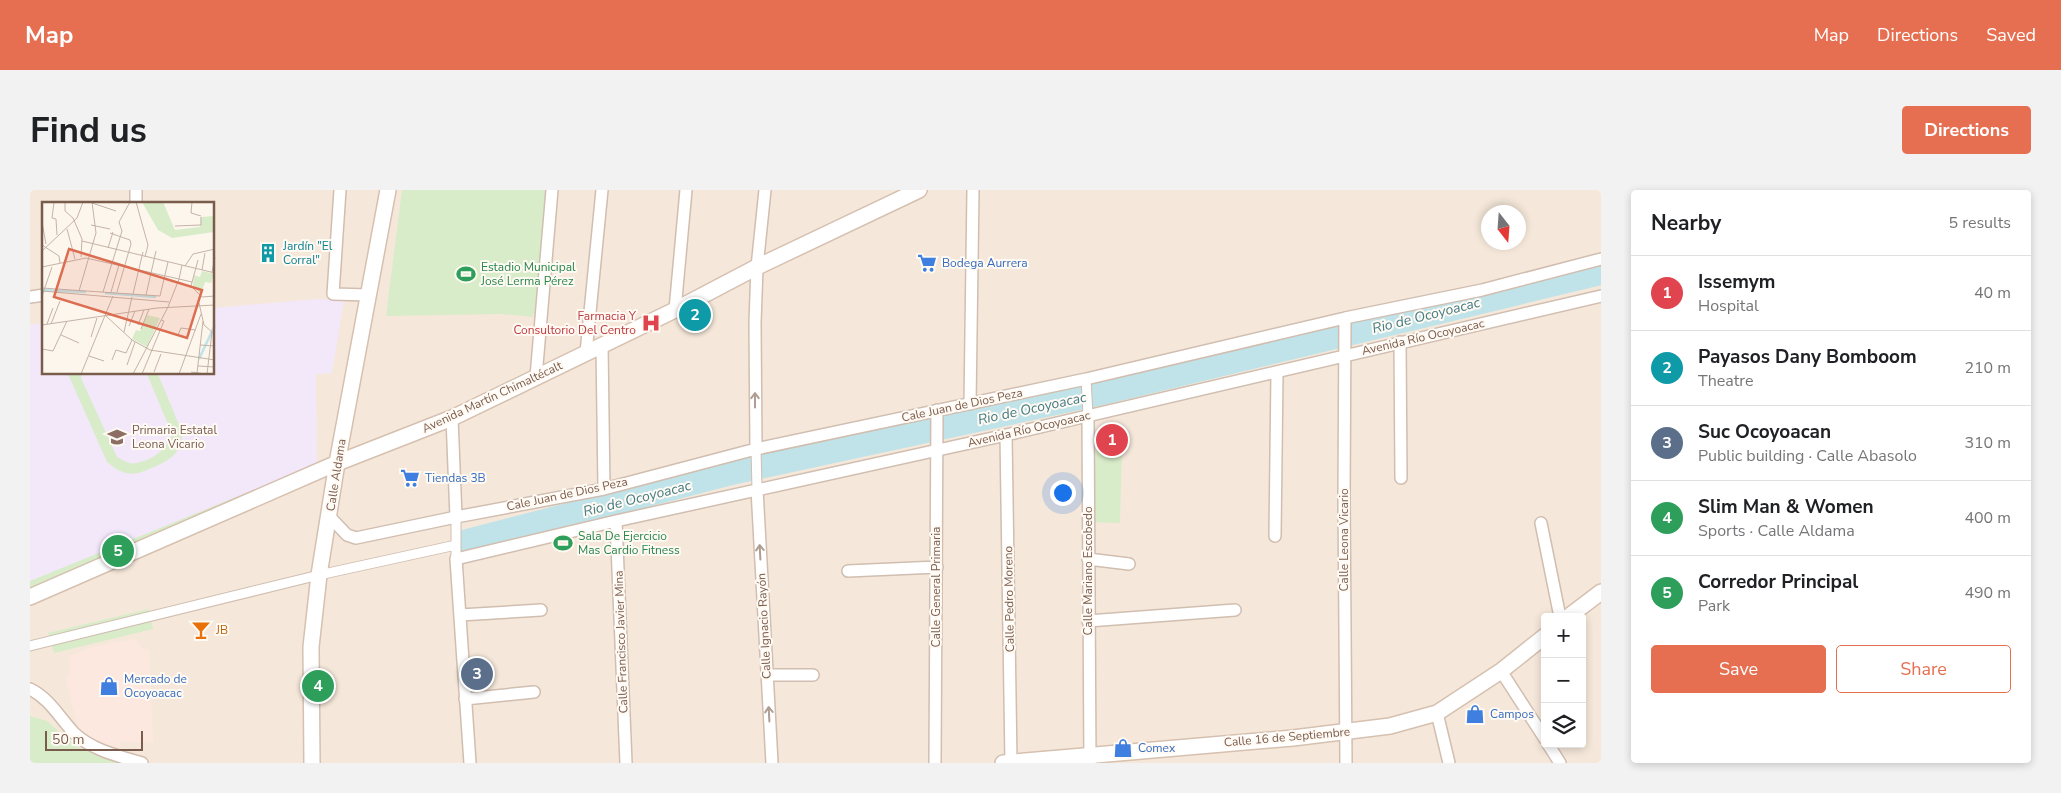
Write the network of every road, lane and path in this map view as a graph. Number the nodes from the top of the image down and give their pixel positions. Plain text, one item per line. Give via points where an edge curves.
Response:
1 (340, 190) edge
2 (388, 190) edge
3 (552, 190) edge
4 (602, 190) edge
5 (686, 190) edge
6 (765, 190) edge
7 (919, 190) edge
8 (973, 190) edge
9 (1601, 259) edge
10 (758, 267) junction
11 (370, 295) junction
12 (1601, 296) edge
13 (675, 310) junction
14 (1346, 321) junction
15 (1400, 342) junction
16 (602, 345) junction
17 (1346, 352) junction
18 (586, 353) junction
19 (1277, 373) junction
20 (536, 377) junction
21 (1086, 382) junction
22 (970, 404) junction
23 (1088, 412) junction
24 (937, 413) junction
25 (452, 418) junction
26 (1006, 435) junction
27 (936, 445) junction
28 (756, 451) junction
29 (336, 463) junction
30 (1402, 478) dead end
31 (757, 486) junction
32 (604, 489) junction
33 (329, 516) junction
34 (456, 517) junction
35 (616, 521) junction
36 (1541, 523) dead end
37 (1275, 536) dead end
38 (456, 545) junction
39 (456, 559) junction
40 (1088, 559) junction
41 (1129, 564) dead end
42 (937, 567) junction
43 (848, 571) dead end
44 (319, 575) junction
45 (1601, 592) edge
46 (30, 597) edge
47 (541, 610) dead end
48 (1236, 610) dead end
49 (1559, 613) edge
50 (1573, 613) edge
51 (460, 615) junction
52 (1088, 621) junction
53 (1541, 639) edge
54 (30, 646) edge
55 (1501, 670) junction
56 (767, 675) junction
57 (813, 675) dead end
58 (30, 690) edge
59 (534, 692) dead end
60 (465, 699) junction
61 (1437, 713) junction
62 (1345, 733) junction
63 (1541, 733) edge
64 (1551, 748) edge
65 (1090, 759) edge
66 (142, 763) edge
67 (312, 763) edge
68 (470, 763) edge
69 (626, 763) edge
70 (772, 763) edge
71 (934, 763) edge
72 (1007, 763) edge
73 (1346, 763) edge
74 (1450, 763) edge
75 (1560, 763) edge

1 - 11 street via 333,294
2 - 11 main road, Calle Aldama
3 - 20 street
4 - 18 street
5 - 13 street
6 - 10 street
7 - 10 main road, Avenida Martín Chimaltécalt
8 - 22 street
9 - 14 street, Cale Juan de Dios Peza
10 - 13 main road, Avenida Martín Chimaltécalt
28 -> 10 street
11 - 29 main road, Calle Aldama
12 - 15 street, Avenida Río Ocoyoacac
13 - 16 main road, Avenida Martín Chimaltécalt
14 - 17 street, Calle Leona Vicario
14 - 21 street, Cale Juan de Dios Peza
15 - 17 street, Avenida Río Ocoyoacac
15 - 30 street
16 - 18 main road, Avenida Martín Chimaltécalt
16 - 32 street
17 - 19 street, Avenida Río Ocoyoacac
17 - 62 street, Calle Leona Vicario
18 - 20 main road, Avenida Martín Chimaltécalt
19 - 23 street, Avenida Río Ocoyoacac
19 - 37 street
20 - 25 main road, Avenida Martín Chimaltécalt
21 - 22 street, Cale Juan de Dios Peza
21 - 23 street, Calle Mariano Escobedo
22 - 24 street, Cale Juan de Dios Peza
23 - 26 street, Avenida Río Ocoyoacac
23 - 40 street, Calle Mariano Escobedo
24 - 27 street, Calle General Primaria
24 - 28 street, Cale Juan de Dios Peza
25 - 29 main road, Avenida Martín Chimaltécalt
25 - 34 street
26 - 27 street, Avenida Río Ocoyoacac
26 - 72 street, Calle Pedro Moreno
27 - 31 street, Avenida Río Ocoyoacac
27 - 42 street, Calle General Primaria
28 - 31 street
28 - 32 street, Cale Juan de Dios Peza
29 - 33 main road, Calle Aldama
29 - 46 main road, Avenida Martín Chimaltécalt
31 - 35 street, Avenida Río Ocoyoacac
56 -> 31 street, Calle Ignacio Rayón
32 - 34 street, Cale Juan de Dios Peza
33 - 34 street, Cale Juan de Dios Peza via 347,535 356,538
33 - 44 main road, Calle Aldama
34 - 38 street
35 - 39 street, Avenida Río Ocoyoacac
35 - 69 street, Calle Francisco Javier Mina
36 - 49 street
38 - 39 street
38 - 44 street
39 - 51 street
40 - 41 street
40 - 52 street, Calle Mariano Escobedo
42 - 43 street
42 - 71 street, Calle General Primaria
44 - 54 street
44 - 67 main road, Calle Aldama via 311,647
45 - 50 main road
47 - 51 street
48 - 52 street
51 - 60 street
52 - 65 street, Calle Mariano Escobedo
53 - 55 main road, Calle 16 de Septiembre
55 - 61 main road, Calle 16 de Septiembre
55 - 63 street
56 - 57 street
70 -> 56 street, Calle Ignacio Rayón
58 - 66 street via 50,703 75,734 87,743
59 - 60 street
60 - 68 street
61 - 62 main road, Calle 16 de Septiembre via 1390,726
61 - 74 street
62 - 65 main road, Calle 16 de Septiembre
62 - 73 street, Calle Leona Vicario
64 - 75 street
65 - 72 main road, Calle 16 de Septiembre

